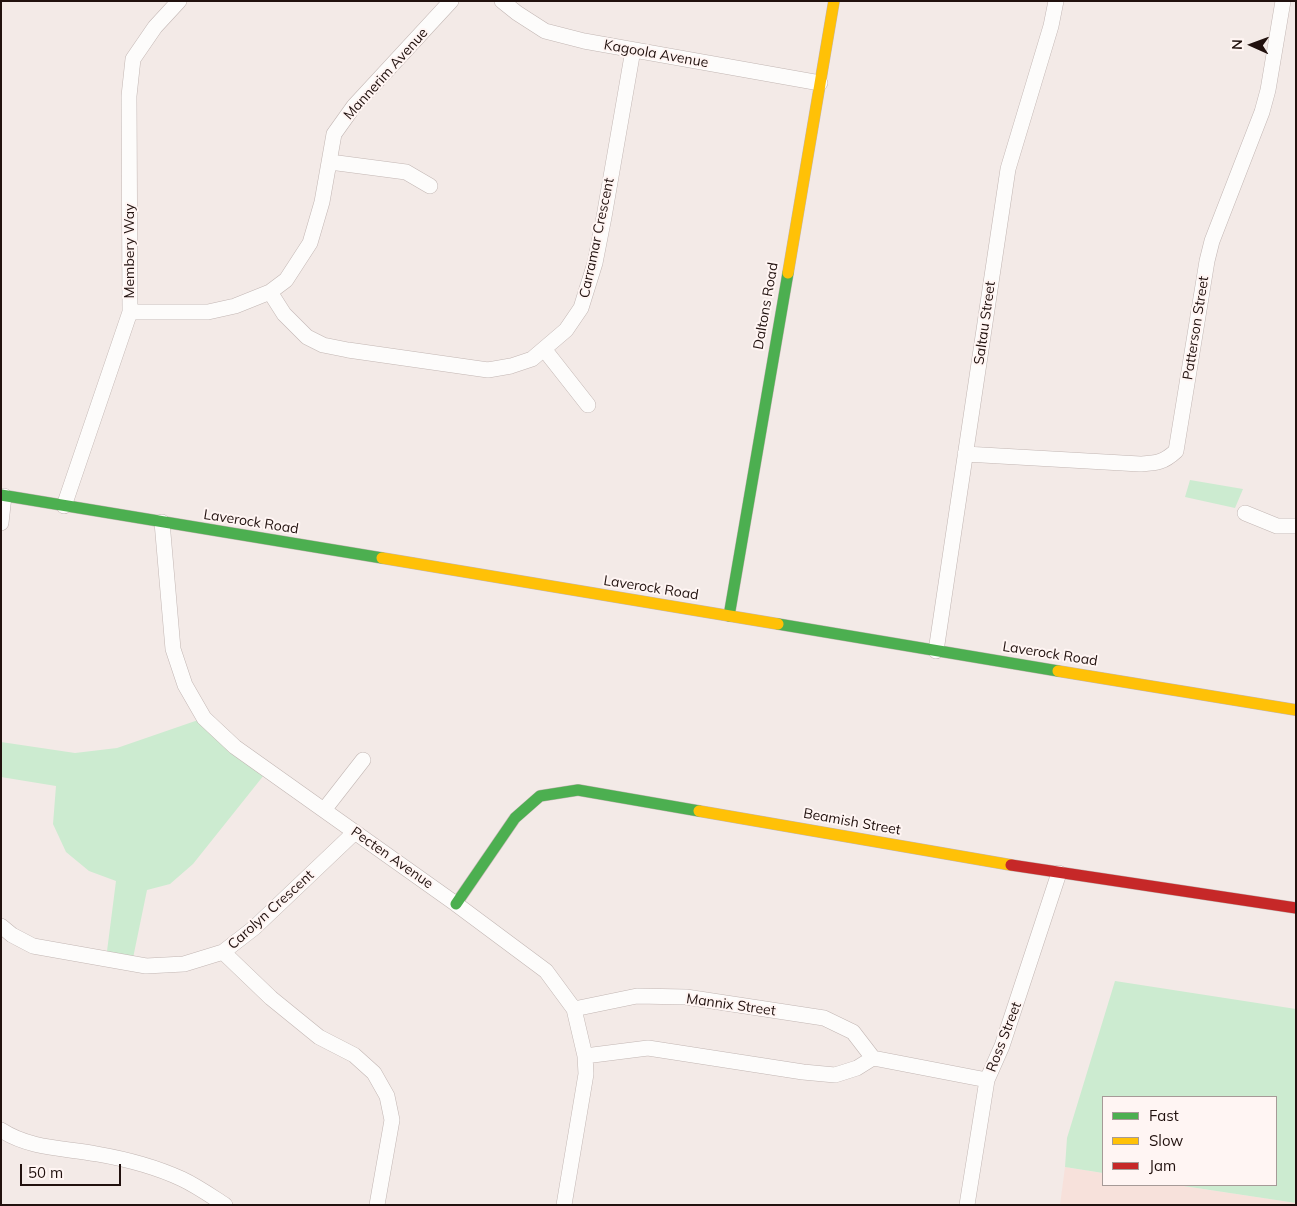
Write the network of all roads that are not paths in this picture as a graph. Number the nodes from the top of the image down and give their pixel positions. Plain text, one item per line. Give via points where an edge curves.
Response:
1 (179, 1) edge
2 (451, 1) edge
3 (502, 1) edge
4 (834, 1) edge
5 (1056, 1) edge
6 (1283, 1) edge
7 (633, 50) junction
8 (820, 83) junction
9 (330, 162) junction
10 (430, 186) dead end
11 (270, 292) junction
12 (130, 312) junction
13 (544, 349) junction
14 (588, 405) dead end
15 (965, 454) junction
16 (3, 496) edge
17 (64, 506) junction
18 (1246, 513) dead end
19 (162, 522) junction
20 (1, 523) edge
21 (1296, 526) edge
22 (729, 616) junction
23 (936, 651) junction
24 (1296, 710) edge
25 (363, 760) dead end
26 (324, 810) junction
27 (355, 832) junction
28 (1059, 873) junction
29 (456, 904) junction
30 (1296, 908) edge
31 (1, 926) edge
32 (223, 952) junction
33 (574, 1009) junction
34 (586, 1056) junction
35 (874, 1058) junction
36 (987, 1080) junction
37 (1, 1130) edge
38 (225, 1205) edge
39 (377, 1205) edge
40 (564, 1205) edge
41 (967, 1205) edge

1 - 12 street, Membery Way via 133,58 129,96
2 - 9 street, Mannerim Avenue via 354,106 334,134
3 - 7 street, Kagoola Avenue via 545,31
4 - 8 street, Daltons Road
5 - 15 street, Saltau Street via 1008,169
6 - 15 street, Patterson Street via 1264,105 1207,261 1176,452 1167,460 1140,464
7 - 8 street, Kagoola Avenue
7 - 13 street, Carramar Crescent via 604,217 582,308 566,330
8 - 22 street, Daltons Road
9 - 10 street via 406,172
9 - 11 street, Mannerim Avenue via 310,243 286,280
11 - 12 street, Mannerim Avenue via 235,306 208,312
11 - 13 street, Carramar Crescent via 284,314 307,337 348,350 488,370 532,359
12 - 17 street, Membery Way
13 - 14 street
15 - 23 street, Saltau Street
16 - 17 street, Laverock Road
16 - 20 street
17 - 19 street, Laverock Road
18 - 21 street via 1277,526
19 - 22 street, Laverock Road
19 - 26 street, Pecten Avenue via 173,649 185,685 204,718 235,747
22 - 23 street, Laverock Road
23 - 24 street, Laverock Road
25 - 26 street
26 - 27 street, Pecten Avenue
27 - 29 street, Pecten Avenue
27 - 32 street, Carolyn Crescent via 254,928
28 - 29 street, Beamish Street via 578,790 540,796 515,818
28 - 30 street, Beamish Street
28 - 36 street, Ross Street via 1002,1046
29 - 33 street, Pecten Avenue via 546,971
31 - 32 street, Carolyn Crescent via 33,946 146,966 184,964
32 - 39 street via 291,1015 319,1037 354,1055 374,1073 387,1096 392,1120
33 - 34 street, Pecten Avenue
33 - 35 street, Mannix Street via 637,996 686,997 824,1018 853,1032
34 - 35 street via 648,1048 835,1075
34 - 40 street, Pecten Avenue via 586,1074
35 - 36 street
36 - 41 street, Ross Street
37 - 38 street via 28,1143 135,1163 182,1179

